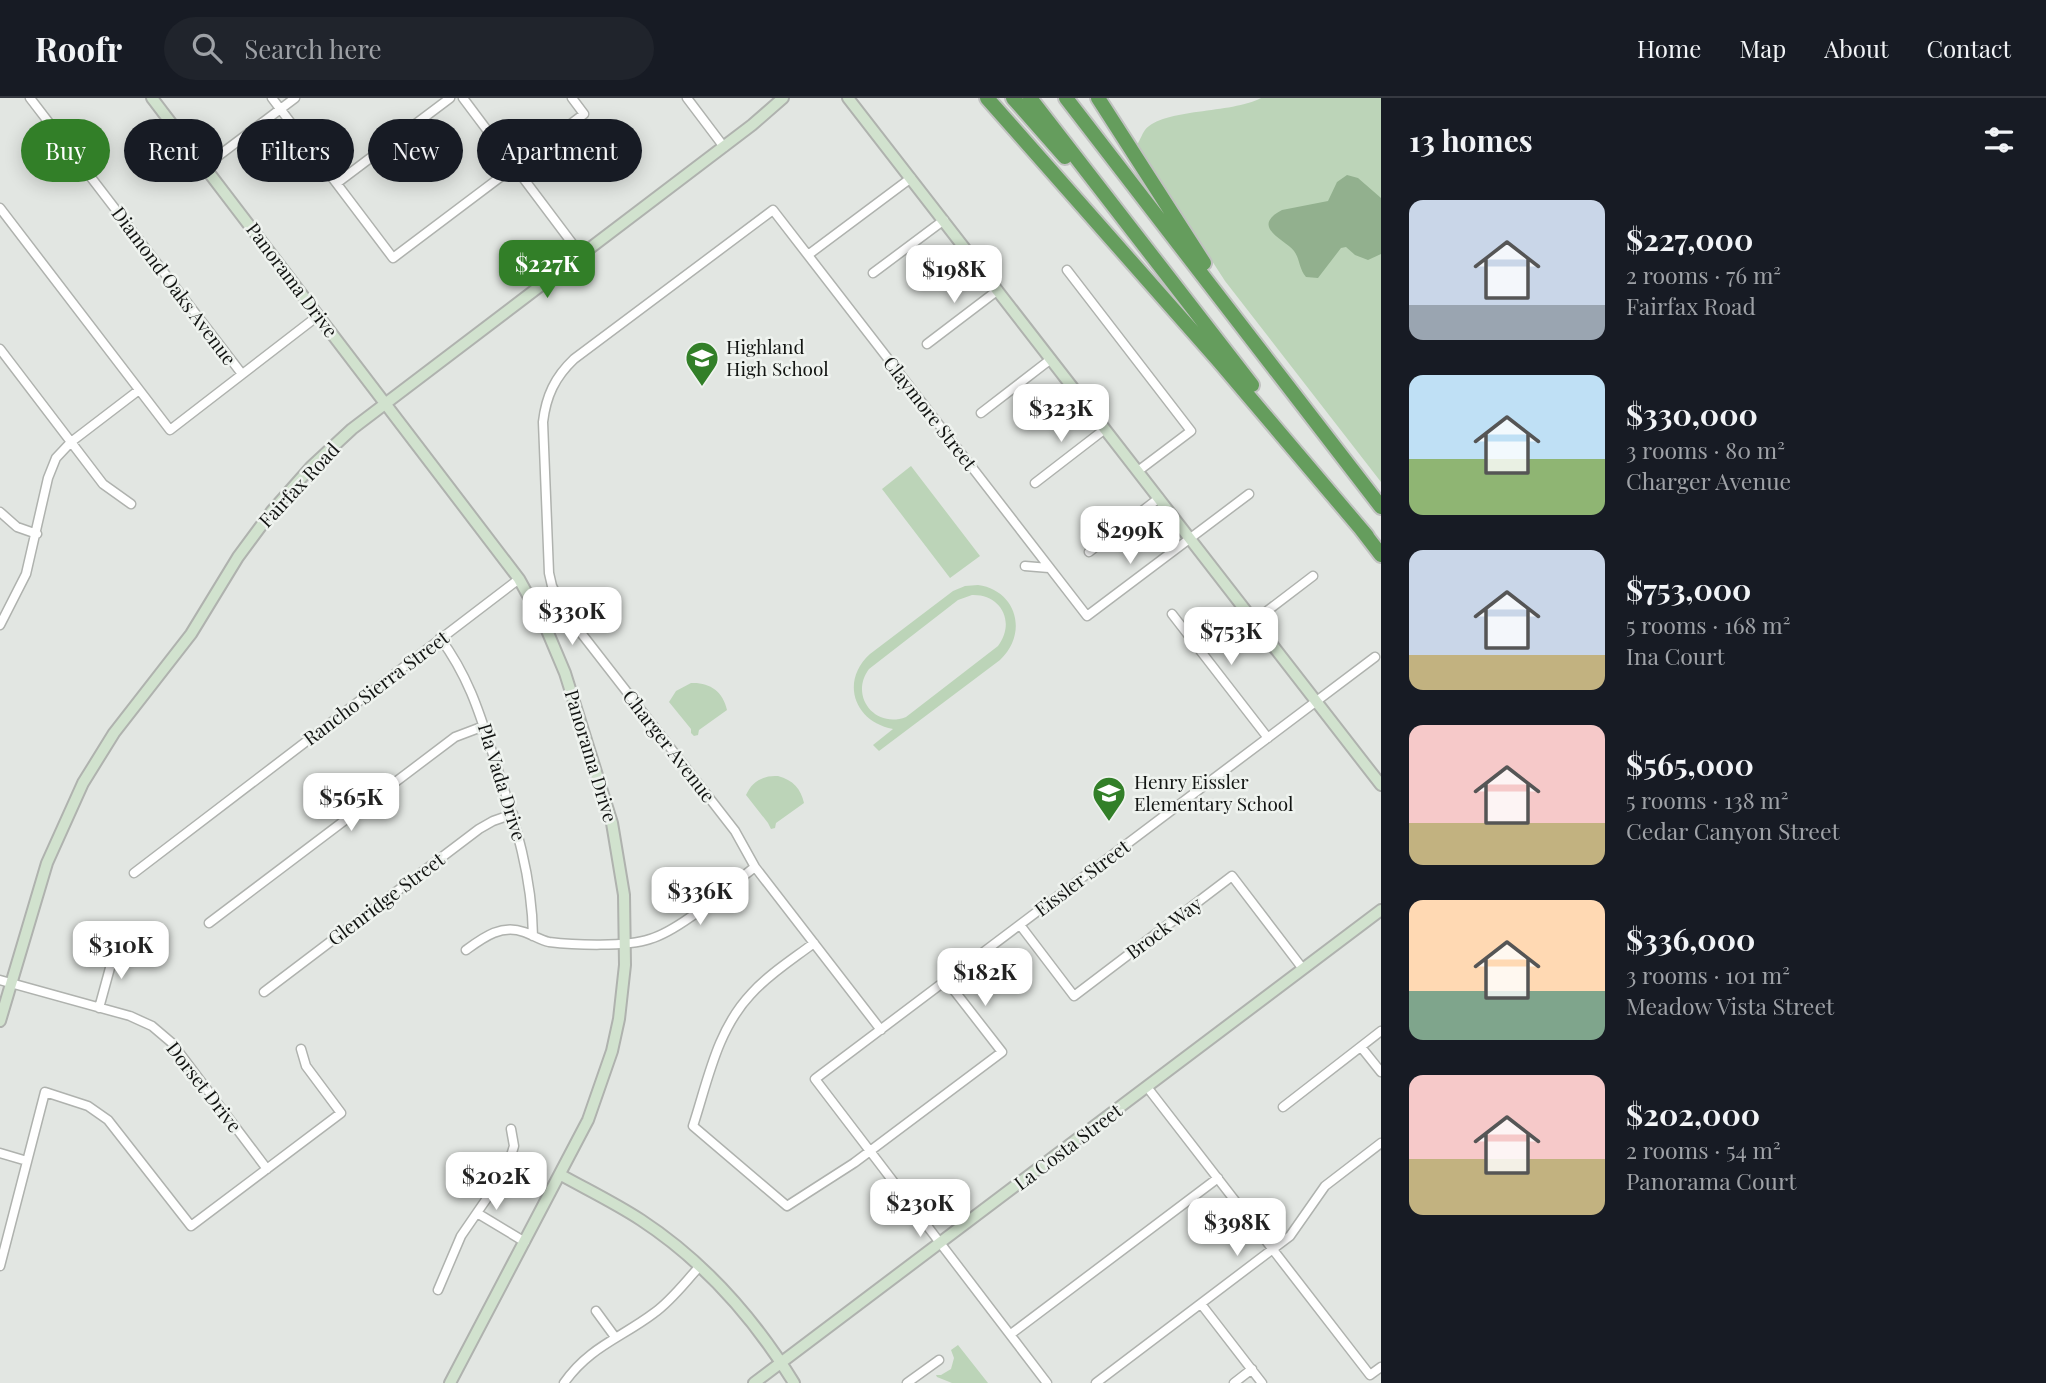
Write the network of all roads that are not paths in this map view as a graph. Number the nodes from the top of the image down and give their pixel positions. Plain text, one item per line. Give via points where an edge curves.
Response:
1 (30, 98) edge
2 (152, 98) edge
3 (272, 98) edge
4 (295, 98) edge
5 (450, 98) edge
6 (463, 98) edge
7 (572, 98) edge
8 (687, 98) edge
9 (783, 98) edge
10 (848, 98) edge
11 (987, 98) edge
12 (1013, 98) edge
13 (1030, 98) edge
14 (1066, 98) edge
15 (1097, 98) edge
16 (280, 109) junction
17 (168, 119) edge
18 (479, 119) edge
19 (577, 119) edge
20 (724, 147) junction
21 (223, 152) edge
22 (911, 177) junction
23 (217, 182) edge
24 (493, 182) edge
25 (526, 182) edge
26 (337, 183) junction
27 (0, 208) edge
28 (773, 210) joint
29 (944, 220) junction
30 (581, 254) junction
31 (808, 255) junction
32 (1067, 270) dead end
33 (873, 273) dead end
34 (1169, 276) junction
35 (998, 290) junction
36 (1219, 296) junction
37 (319, 315) junction
38 (927, 344) dead end
39 (2, 355) edge
40 (1051, 359) junction
41 (242, 374) junction
42 (139, 390) junction
43 (386, 404) junction
44 (981, 414) dead end
45 (1105, 429) junction
46 (71, 442) junction
47 (1138, 471) junction
48 (1035, 483) dead end
49 (1249, 494) dead end
50 (1159, 498) junction
51 (131, 503) dead end
52 (1381, 507) edge
53 (0, 512) edge
54 (37, 534) junction
55 (1367, 536) junction
56 (1190, 539) junction
57 (1088, 552) dead end
58 (1381, 555) edge
59 (1026, 566) dead end
60 (1049, 568) junction
61 (1313, 576) dead end
62 (519, 579) junction
63 (1172, 614) dead end
64 (1254, 621) junction
65 (0, 625) edge
66 (440, 638) junction
67 (1375, 657) dead end
68 (1316, 702) junction
69 (484, 726) junction
70 (1268, 738) junction
71 (1379, 780) edge
72 (513, 814) junction
73 (755, 867) junction
74 (134, 873) dead end
75 (1381, 910) edge
76 (209, 923) dead end
77 (1020, 925) junction
78 (533, 936) junction
79 (814, 943) junction
80 (626, 944) junction
81 (116, 946) dead end
82 (466, 950) dead end
83 (1303, 969) junction
84 (5, 981) edge
85 (946, 981) junction
86 (264, 992) dead end
87 (99, 1008) junction
88 (0, 1021) edge
89 (881, 1030) junction
90 (1381, 1031) edge
91 (1361, 1046) junction
92 (301, 1049) dead end
93 (1381, 1072) edge
94 (1147, 1087) junction
95 (1283, 1107) dead end
96 (511, 1129) dead end
97 (1381, 1143) edge
98 (871, 1151) junction
99 (0, 1153) edge
100 (27, 1161) junction
101 (267, 1169) junction
102 (561, 1175) junction
103 (1218, 1178) junction
104 (477, 1213) junction
105 (525, 1242) junction
106 (941, 1242) junction
107 (1273, 1250) junction
108 (0, 1266) edge
109 (700, 1266) junction
110 (438, 1290) dead end
111 (1201, 1304) junction
112 (596, 1311) dead end
113 (1011, 1335) junction
114 (615, 1337) junction
115 (939, 1360) dead end
116 (781, 1363) junction
117 (1381, 1367) edge
118 (1252, 1369) junction
119 (450, 1383) edge
120 (564, 1383) edge
121 (754, 1383) edge
122 (794, 1383) edge
123 (908, 1383) edge
124 (1047, 1383) edge
125 (1096, 1383) edge
126 (1234, 1383) edge
127 (1262, 1383) edge

1 - 41 street, Diamond Oaks Avenue
2 - 17 street, Panorama Drive
3 - 16 street
4 - 16 street
5 - 26 street
6 - 18 street
7 - 19 street via 584,114
8 - 20 street
9 - 20 street, Fairfax Road
10 - 22 street
11 - 55 highway
12 - 34 highway
13 - 34 highway
14 - 36 highway
15 - 36 highway via 1203,260
16 - 21 street
16 - 26 street
20 - 30 street, Fairfax Road
22 - 29 street
22 - 31 street
23 - 37 street, Panorama Drive
24 - 26 street via 393,258
25 - 30 street
27 - 42 street
28 - 31 street, Claymore Street
28 - 73 street, Charger Avenue via 576,357 552,386 543,422 552,586 565,611 734,831
29 - 33 street
29 - 35 street
30 - 43 street, Fairfax Road
31 - 60 street, Claymore Street
32 - 47 street via 1191,431
34 - 55 highway
35 - 38 street
35 - 40 street
36 - 52 highway
37 - 41 street
37 - 43 street, Panorama Drive
39 - 46 street
40 - 44 street
40 - 45 street
41 - 42 street via 170,430
42 - 46 street
43 - 62 street, Panorama Drive
43 - 84 street, Fairfax Road via 331,447 272,511 237,557 184,644 98,758 69,809
45 - 47 street
45 - 48 street
46 - 51 street via 103,484
46 - 54 street via 51,468
47 - 50 street
49 - 56 street
50 - 56 street
50 - 57 street
53 - 54 street via 18,527
54 - 65 street via 23,583
55 - 58 highway
56 - 60 street, Claymore Street via 1087,617
56 - 64 street
59 - 60 street
61 - 64 street
62 - 66 street, Rancho Sierra Street
62 - 80 street, Panorama Drive via 556,650 604,794 622,871
63 - 70 street
64 - 68 street
66 - 69 street, Pla Vada Drive via 467,680
66 - 74 street, Rancho Sierra Street
67 - 68 street, Eissler Street
68 - 70 street, Eissler Street
68 - 71 street
69 - 72 street, Pla Vada Drive
69 - 76 street via 455,737
70 - 77 street, Eissler Street
72 - 78 street, Pla Vada Drive via 527,867
72 - 86 street, Glenridge Street via 479,829
73 - 79 street, Charger Avenue
73 - 80 street via 673,929
75 - 83 street, La Costa Street
77 - 83 street, Brock Way via 1074,996 1232,876
77 - 85 street, Eissler Street
78 - 80 street via 551,942
78 - 82 street via 516,930 497,931
79 - 89 street, Charger Avenue
79 - 98 street via 764,981 732,1018 693,1126 787,1206
80 - 102 street, Panorama Drive via 623,995 612,1051 588,1120
81 - 87 street
83 - 94 street, La Costa Street
84 - 87 street, Dorset Drive
84 - 88 street, Fairfax Road
85 - 89 street, Eissler Street
85 - 98 street via 1002,1052
87 - 101 street, Dorset Drive via 142,1021 163,1034
89 - 98 street, Eissler Street via 815,1079
90 - 91 street
91 - 93 street
91 - 95 street
92 - 101 street via 306,1066 341,1113
94 - 103 street
94 - 106 street, La Costa Street
96 - 104 street via 514,1146 509,1162
97 - 107 street via 1325,1186 1299,1227
98 - 106 street
99 - 100 street
100 - 101 street via 45,1093 88,1106 108,1120 191,1226
100 - 108 street
102 - 105 street, Panorama Drive
102 - 109 street via 642,1221
103 - 107 street
103 - 113 street
104 - 105 street
104 - 110 street via 452,1253
105 - 119 street, Panorama Drive
106 - 113 street
106 - 116 street, La Costa Street
107 - 111 street
107 - 117 street via 1370,1375
109 - 114 street via 655,1313
109 - 116 street via 739,1305
111 - 118 street
111 - 125 street
112 - 114 street
113 - 124 street
114 - 120 street via 582,1360
115 - 123 street
116 - 121 street, La Costa Street
116 - 122 street
118 - 126 street
118 - 127 street

